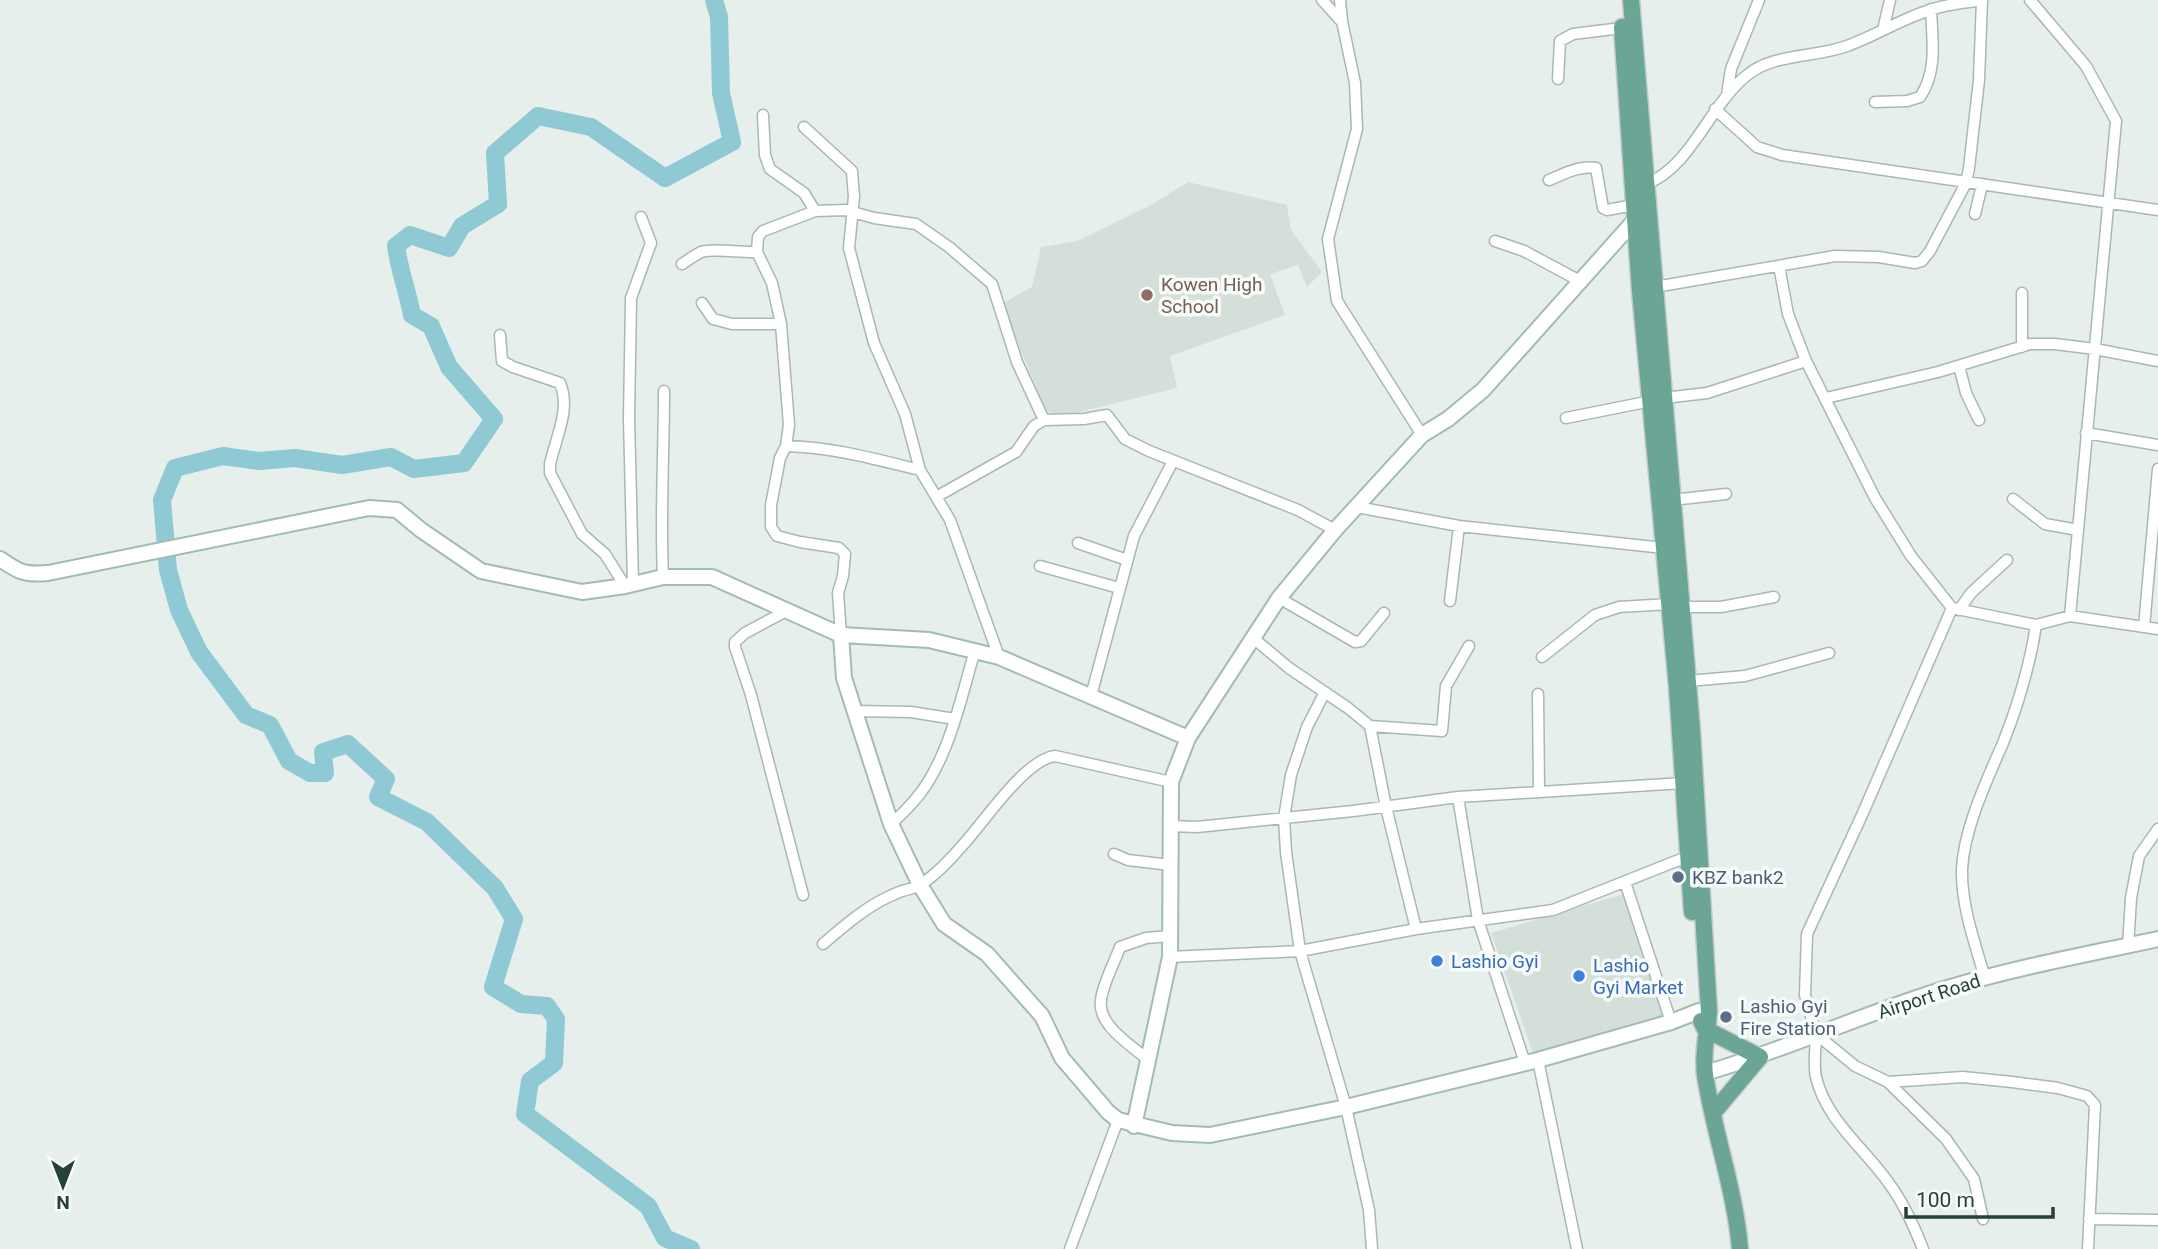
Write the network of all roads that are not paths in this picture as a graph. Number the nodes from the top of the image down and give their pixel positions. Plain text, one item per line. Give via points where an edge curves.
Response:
1 (1322, 0) edge
2 (1340, 0) edge
3 (1620, 0) edge
4 (1631, 0) edge
5 (1759, 0) edge
6 (1890, 0) edge
7 (1982, 0) edge
8 (2030, 0) edge
9 (1931, 9) junction
10 (1342, 21) junction
11 (1622, 28) junction
12 (1883, 30) junction
13 (1558, 79) dead end
14 (1727, 96) junction
15 (1874, 102) dead end
16 (1715, 109) junction
17 (762, 115) dead end
18 (804, 127) dead end
19 (1549, 180) dead end
20 (1966, 183) junction
21 (1646, 184) junction
22 (1982, 185) junction
23 (2109, 201) junction
24 (2158, 210) edge
25 (815, 211) junction
26 (852, 212) junction
27 (1634, 213) junction
28 (1975, 214) dead end
29 (641, 218) dead end
30 (1495, 241) dead end
31 (757, 252) junction
32 (682, 264) dead end
33 (1779, 266) junction
34 (1580, 281) junction
35 (1655, 288) junction
36 (2022, 293) dead end
37 (702, 303) dead end
38 (781, 324) junction
39 (500, 335) dead end
40 (2022, 347) junction
41 (2095, 349) junction
42 (1806, 361) junction
43 (2158, 361) edge
44 (1959, 366) junction
45 (664, 391) dead end
46 (1826, 398) junction
47 (1658, 400) junction
48 (1566, 418) dead end
49 (1044, 420) junction
50 (1979, 420) dead end
51 (2086, 433) junction
52 (1422, 435) junction
53 (2158, 445) edge
54 (786, 446) junction
55 (1173, 461) junction
56 (2158, 469) edge
57 (920, 470) junction
58 (1726, 494) dead end
59 (936, 497) junction
60 (1672, 499) junction
61 (2013, 499) dead end
62 (1357, 508) junction
63 (1459, 526) junction
64 (1335, 530) junction
65 (2078, 530) junction
66 (1078, 543) dead end
67 (1664, 548) junction
68 (0, 558) edge
69 (1127, 560) junction
70 (2007, 560) dead end
71 (1040, 566) dead end
72 (663, 577) junction
73 (629, 584) junction
74 (1119, 588) junction
75 (1774, 597) dead end
76 (1279, 598) junction
77 (1450, 601) dead end
78 (1676, 605) junction
79 (1955, 609) junction
80 (789, 610) junction
81 (1384, 612) dead end
82 (2070, 616) junction
83 (2036, 625) junction
84 (2144, 626) junction
85 (2158, 629) edge
86 (841, 635) junction
87 (1252, 638) junction
88 (1469, 646) dead end
89 (975, 650) junction
90 (1829, 653) dead end
91 (999, 656) junction
92 (1542, 657) dead end
93 (1688, 681) junction
94 (1325, 692) junction
95 (1538, 694) dead end
96 (1091, 696) junction
97 (854, 711) junction
98 (955, 719) junction
99 (1370, 726) junction
100 (1188, 738) junction
101 (1171, 782) junction
102 (1684, 783) junction
103 (1539, 790) junction
104 (1458, 797) junction
105 (1386, 807) junction
106 (1284, 818) junction
107 (891, 824) junction
108 (1171, 826) junction
109 (2158, 829) edge
110 (1114, 854) dead end
111 (1689, 856) junction
112 (1170, 865) junction
113 (1625, 881) junction
114 (920, 886) junction
115 (803, 895) dead end
116 (1478, 920) junction
117 (1416, 929) junction
118 (1170, 936) junction
119 (2158, 939) edge
120 (822, 944) dead end
121 (2129, 946) junction
122 (1300, 951) junction
123 (1170, 957) junction
124 (1985, 978) junction
125 (1699, 1011) junction
126 (1671, 1022) junction
127 (1705, 1029) junction
128 (1816, 1034) junction
129 (1760, 1058) junction
130 (1147, 1059) junction
131 (1532, 1061) junction
132 (1705, 1073) junction
133 (1888, 1082) junction
134 (1346, 1107) junction
135 (1713, 1113) junction
136 (1118, 1120) junction
137 (1133, 1126) junction
138 (1983, 1219) dead end
139 (2089, 1219) junction
140 (2158, 1220) edge
141 (1070, 1249) edge
142 (1372, 1249) edge
143 (1577, 1249) edge
144 (1740, 1249) edge
145 (1923, 1249) edge
146 (2088, 1249) edge

1 - 10 street
2 - 10 street
3 - 11 main road
4 - 21 main road
5 - 14 street via 1731,69
6 - 12 street
7 - 9 street
7 - 20 street via 1979,80
8 - 23 street via 2086,66 2116,121
9 - 12 street
9 - 15 street via 1929,83 1920,97
10 - 52 street via 1356,83 1357,129 1328,239 1332,277 1337,300
11 - 13 street via 1573,34 1560,41
11 - 27 main road
12 - 14 street via 1846,46 1761,65
14 - 16 street
16 - 20 street via 1757,147 1782,155
16 - 21 street via 1676,164
17 - 25 street via 770,169 804,192
18 - 26 street via 852,171
19 - 27 street via 1584,167 1596,168 1603,208
20 - 22 street
20 - 33 street via 1922,261 1835,256
21 - 35 main road
22 - 23 street
22 - 28 street
23 - 24 street
23 - 41 street
25 - 26 street
25 - 31 street via 762,232
26 - 49 street via 916,224 992,284 1017,362
26 - 57 street via 849,248 874,342 905,414
27 - 34 street
27 - 47 main road
29 - 73 street via 651,243 631,298
30 - 34 street
31 - 32 street via 701,252
31 - 38 street via 772,283
33 - 35 street
33 - 42 street via 1788,314
34 - 52 street via 1483,390
35 - 47 main road
36 - 40 street
37 - 38 street via 713,319 732,324
38 - 54 street via 789,425
39 - 73 street via 502,361 561,383 565,407 550,473 582,534
40 - 41 street via 2055,344
40 - 44 street
41 - 43 street
41 - 51 street
42 - 46 street
42 - 47 street via 1707,393
44 - 46 street
44 - 50 street
45 - 72 street
46 - 79 street via 1875,498 1911,556
47 - 48 street
47 - 60 main road
47 - 67 main road
49 - 55 street via 1107,415 1125,439
49 - 59 street via 1034,426 1016,452
51 - 53 street
51 - 65 street
52 - 62 street
54 - 57 street via 839,451
54 - 86 street via 771,505 771,527 777,536 839,548 845,554 838,593
55 - 64 street via 1298,510
55 - 69 street via 1134,536
56 - 84 street
57 - 59 street
58 - 60 street
59 - 91 street via 950,520
60 - 78 main road
61 - 65 street via 2045,524
62 - 63 street
62 - 64 street
63 - 67 street
63 - 77 street
64 - 76 street
65 - 82 street
66 - 69 street
67 - 78 main road
68 - 73 street via 32,575 369,508 397,510 481,570 582,592
69 - 74 street
70 - 79 street
71 - 74 street
72 - 73 street
72 - 80 street via 712,577
74 - 96 street
75 - 78 street via 1721,607
76 - 81 street via 1355,642 1361,641
76 - 87 street
78 - 92 street via 1619,607 1595,615
78 - 93 main road
78 - 102 main road
79 - 83 street
79 - 128 street via 1807,934 1805,995
80 - 86 street
80 - 115 street via 745,633 735,647
82 - 83 street
82 - 84 street
83 - 124 street via 2015,709 1968,837 1962,869 1964,898
84 - 85 street
86 - 89 street via 929,640
86 - 97 street via 844,678
87 - 94 street
87 - 100 street
88 - 99 street via 1446,686 1442,731
89 - 91 street
89 - 98 street
90 - 93 street via 1745,676
91 - 96 street
93 - 127 main road via 1709,1011
94 - 99 street
94 - 106 street via 1291,775
95 - 103 street
96 - 100 street
97 - 98 street via 911,712
97 - 107 street
98 - 107 street via 933,773
99 - 105 street
100 - 101 street
101 - 108 street
101 - 114 street via 1055,755 1045,757
102 - 103 street
102 - 111 main road
103 - 104 street
104 - 105 street
104 - 116 street
105 - 106 street
105 - 117 street
106 - 108 street
106 - 122 street
107 - 114 street
108 - 112 street
109 - 121 street via 2139,856
110 - 112 street
111 - 113 street
111 - 125 main road
112 - 118 street
113 - 116 street via 1553,910
113 - 126 street
114 - 120 street via 872,906
114 - 136 street via 944,924 987,954 1042,1016 1062,1058
116 - 117 street
116 - 131 street
117 - 122 street
118 - 123 street
118 - 130 street via 1120,947 1101,999 1101,1009 1112,1027
119 - 121 street, Airport Road
121 - 124 street, Airport Road
122 - 123 street
122 - 134 street
123 - 130 street
124 - 128 street, Airport Road
125 - 126 street
125 - 127 main road
126 - 131 street
127 - 129 main road
127 - 132 main road
128 - 129 street, Airport Road
128 - 133 street via 1855,1066
128 - 145 street via 1815,1075 1826,1104 1889,1182
129 - 132 street, Airport Road
129 - 135 main road
130 - 137 street
131 - 134 street
131 - 143 street
132 - 135 main road
133 - 138 street via 1946,1139 1967,1169 1978,1189
133 - 139 street via 1963,1077 2058,1088 2087,1096 2095,1105
134 - 137 street via 1210,1135
134 - 142 street via 1369,1210
135 - 144 main road
136 - 137 street
136 - 141 street
139 - 140 street
139 - 146 street

